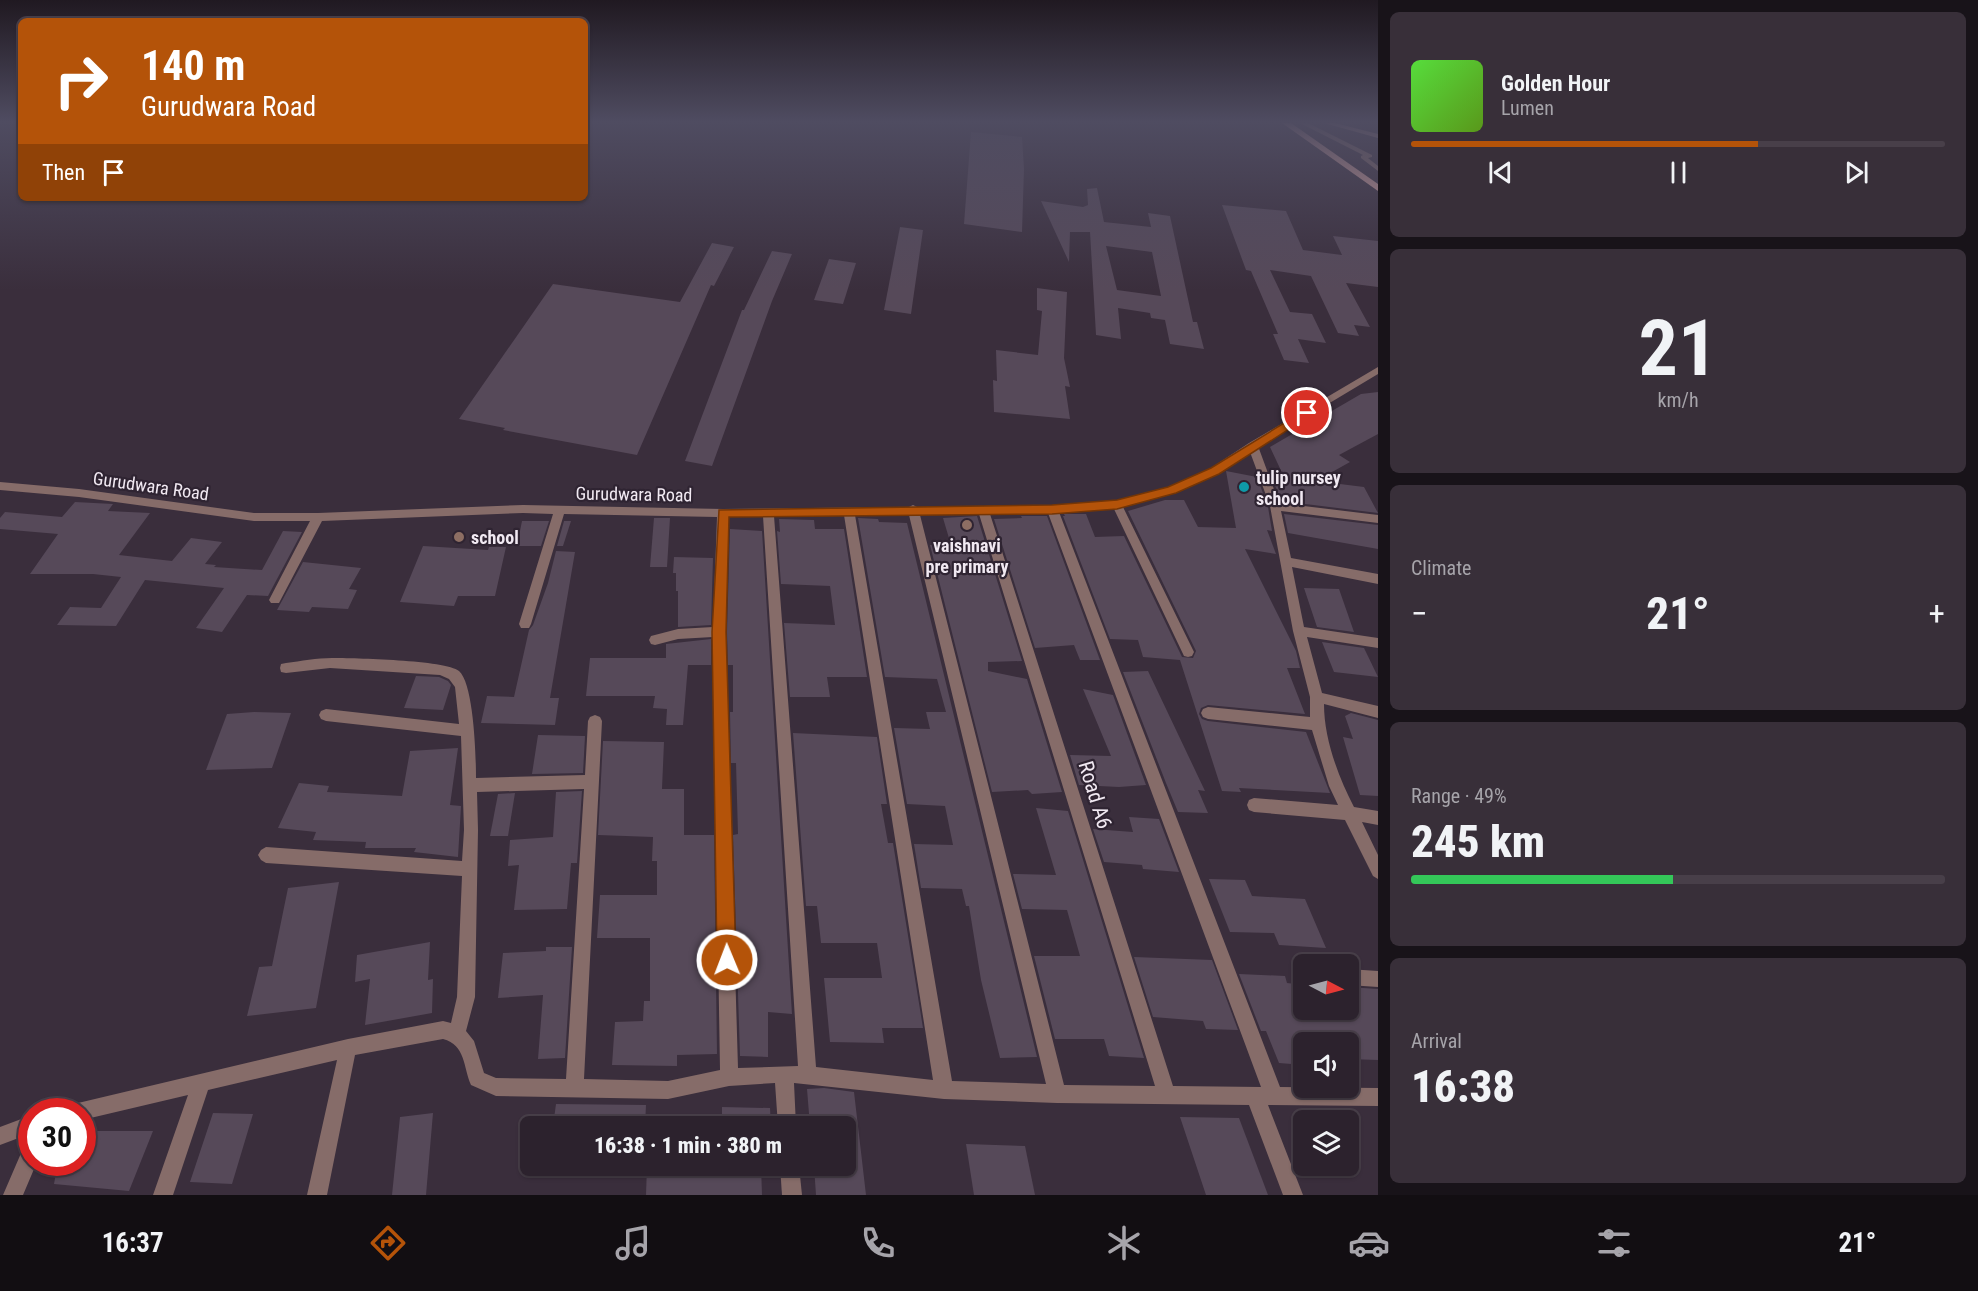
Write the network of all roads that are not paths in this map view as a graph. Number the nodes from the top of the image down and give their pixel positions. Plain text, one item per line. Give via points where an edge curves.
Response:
1 (1365, 179) edge
2 (1378, 188) edge
3 (1378, 370) edge
4 (1253, 445) junction
5 (0, 486) edge
6 (1117, 505) junction
7 (1275, 506) junction
8 (983, 508) junction
9 (560, 509) junction
10 (913, 509) junction
11 (1052, 509) junction
12 (768, 512) junction
13 (849, 512) junction
14 (723, 513) junction
15 (318, 517) junction
16 (1378, 519) edge
17 (1286, 561) junction
18 (1378, 579) edge
19 (275, 600) dead end
20 (525, 624) dead end
21 (1299, 631) junction
22 (719, 632) junction
23 (655, 640) dead end
24 (1378, 643) edge
25 (1188, 652) dead end
26 (286, 668) dead end
27 (1317, 697) junction
28 (1378, 712) edge
29 (1208, 713) dead end
30 (326, 715) dead end
31 (595, 721) dead end
32 (1317, 724) junction
33 (467, 731) junction
34 (592, 782) junction
35 (469, 785) junction
36 (1254, 805) dead end
37 (1349, 813) junction
38 (1378, 818) edge
39 (266, 855) dead end
40 (470, 869) junction
41 (1378, 871) edge
42 (1359, 978) edge
43 (1378, 979) edge
44 (457, 1032) junction
45 (348, 1048) junction
46 (784, 1074) junction
47 (808, 1075) junction
48 (729, 1077) junction
49 (201, 1083) junction
50 (575, 1088) junction
51 (944, 1090) junction
52 (1057, 1094) junction
53 (1167, 1095) junction
54 (1264, 1096) junction
55 (1378, 1097) edge
56 (96, 1108) edge
57 (786, 1116) edge
58 (18, 1129) edge
59 (0, 1136) edge
60 (21, 1176) edge
61 (791, 1176) edge
62 (13, 1195) edge
63 (163, 1195) edge
64 (317, 1195) edge
65 (792, 1195) edge
66 (1293, 1195) edge

1 - 2 main road
3 - 4 street, Gurudwara Road
4 - 6 street, Gurudwara Road via 1215,471 1172,490
4 - 7 street
5 - 15 street, Gurudwara Road via 254,517
6 - 11 street, Gurudwara Road
6 - 25 street
7 - 16 street
7 - 17 street
8 - 10 street, Gurudwara Road
8 - 11 street, Gurudwara Road
8 - 53 street, Road A6
9 - 14 street, Gurudwara Road
9 - 15 street, Gurudwara Road
9 - 20 street
10 - 13 street, Gurudwara Road
10 - 52 street
11 - 54 street
12 - 13 street, Gurudwara Road
12 - 14 street, Gurudwara Road
12 - 47 street
13 - 51 street
14 - 22 street
15 - 19 street
17 - 18 street
17 - 21 street
21 - 24 street
21 - 27 street
22 - 23 street via 678,634
22 - 48 street
26 - 33 street via 330,663 441,670 454,675 461,686
27 - 28 street
27 - 32 street
29 - 32 street
30 - 33 street
31 - 34 street
32 - 37 street via 1336,786
33 - 35 street
34 - 35 street
34 - 50 street
35 - 40 street
36 - 37 street
37 - 38 street
37 - 41 street
39 - 40 street
40 - 44 street via 466,997
42 - 43 street
44 - 45 street via 443,1030
44 - 50 street via 466,1041 477,1079 496,1087
45 - 49 street
45 - 64 street
46 - 47 street
46 - 48 street
46 - 57 street
47 - 51 street
48 - 50 street via 668,1090
49 - 56 street
49 - 63 street
51 - 52 street
52 - 53 street
53 - 54 street
54 - 55 street
54 - 66 street
58 - 59 street
60 - 62 street
61 - 65 street

